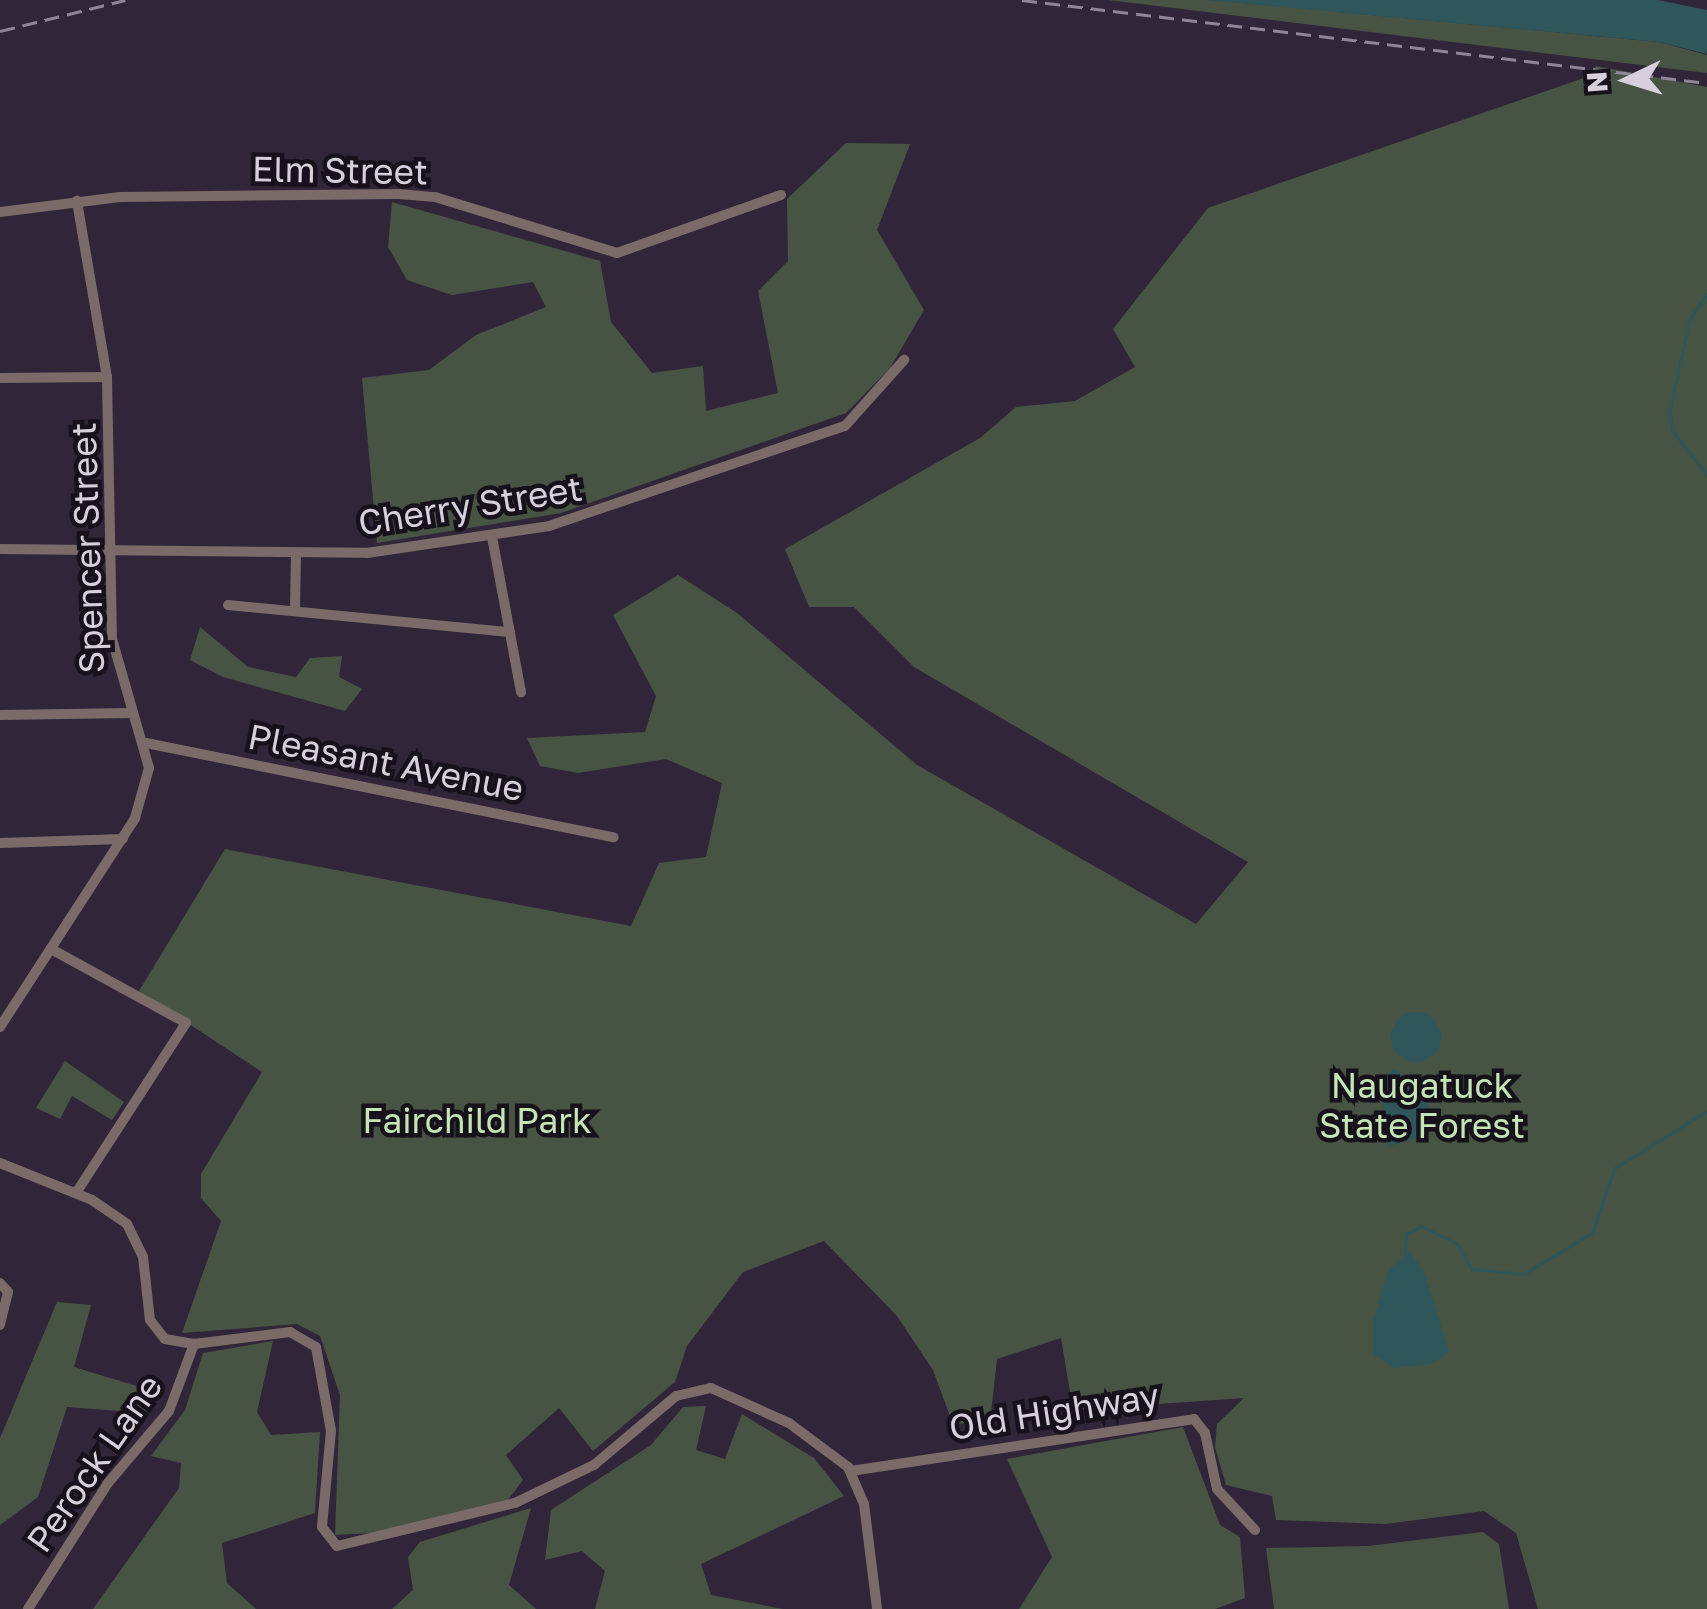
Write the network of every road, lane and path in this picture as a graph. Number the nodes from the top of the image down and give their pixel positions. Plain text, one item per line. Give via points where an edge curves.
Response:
1 (781, 195) dead end
2 (77, 201) junction
3 (0, 212) edge
4 (904, 360) dead end
5 (107, 376) junction
6 (0, 378) edge
7 (492, 537) junction
8 (109, 549) junction
9 (0, 550) edge
10 (296, 553) junction
11 (228, 604) dead end
12 (295, 610) junction
13 (510, 632) junction
14 (521, 692) dead end
15 (131, 714) junction
16 (0, 716) edge
17 (146, 743) junction
18 (614, 837) dead end
19 (123, 839) junction
20 (0, 844) edge
21 (51, 950) junction
22 (0, 1027) edge
23 (0, 1163) edge
24 (76, 1193) junction
25 (0, 1283) edge
26 (0, 1325) edge
27 (194, 1344) junction
28 (851, 1471) junction
29 (1255, 1530) dead end
30 (28, 1609) edge
31 (877, 1609) edge

1 - 2 street, Elm Street via 617,253 435,196
2 - 3 street, Elm Street
2 - 5 street, Spencer Street
4 - 7 street, Cherry Street via 845,426 586,518
5 - 6 street
5 - 8 street, Spencer Street
7 - 10 street, Cherry Street via 410,550
7 - 13 street
8 - 9 street, Cherry Street
8 - 10 street, Cherry Street
8 - 15 street, Spencer Street via 112,639
10 - 12 street
11 - 12 street
12 - 13 street
13 - 14 street
15 - 16 street
15 - 17 street, Spencer Street
17 - 18 street, Pleasant Avenue
17 - 19 street via 147,783
19 - 20 street
19 - 21 street
21 - 22 street
21 - 24 street via 186,1023
23 - 24 street
24 - 27 street via 134,1233 155,1330
25 - 26 street via 8,1292
27 - 28 street via 290,1332 316,1347 331,1430 322,1527 337,1546 515,1504 594,1465 676,1396 700,1388 776,1416
27 - 30 street, Perock Lane via 168,1411 108,1483
28 - 29 street, Old Highway via 1194,1419 1206,1433 1216,1489
28 - 31 street via 864,1504

